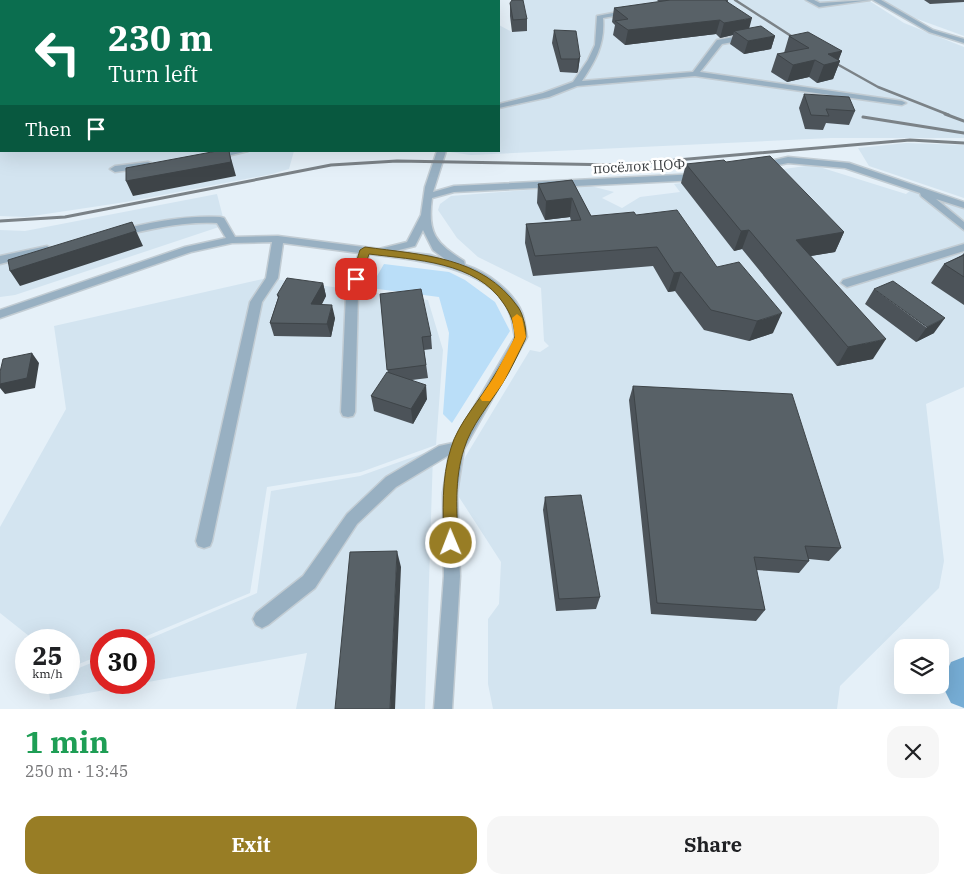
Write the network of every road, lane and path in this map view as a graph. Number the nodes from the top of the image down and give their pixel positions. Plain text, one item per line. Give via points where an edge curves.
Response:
1 (809, 0) edge
2 (866, 0) edge
3 (876, 0) edge
4 (638, 10) edge
5 (753, 36) edge
6 (964, 41) edge
7 (695, 74) junction
8 (576, 84) junction
9 (902, 103) dead end
10 (500, 106) edge
11 (238, 152) edge
12 (442, 152) edge
13 (204, 158) edge
14 (155, 164) edge
15 (750, 168) edge
16 (115, 169) dead end
17 (712, 175) edge
18 (918, 190) junction
19 (429, 196) junction
20 (964, 205) edge
21 (424, 218) junction
22 (964, 227) edge
23 (104, 236) edge
24 (278, 239) junction
25 (232, 240) junction
26 (58, 246) edge
27 (964, 247) edge
28 (370, 251) junction
29 (0, 260) edge
30 (468, 270) junction
31 (847, 284) dead end
32 (0, 314) edge
33 (348, 412) dead end
34 (457, 448) junction
35 (204, 540) dead end
36 (262, 619) dead end
37 (443, 709) edge

1 - 2 street via 819,5
3 - 6 street via 931,31
4 - 8 street via 599,17 602,34 599,50
5 - 7 street via 720,42
7 - 8 street
7 - 9 street
8 - 10 street
11 - 13 street
12 - 19 street
14 - 16 street
15 - 18 street via 788,160 846,165
17 - 19 street, посёлок ЦОФ via 454,189
18 - 20 street
18 - 22 street
19 - 21 street
21 - 28 street via 411,244
21 - 30 street via 436,248
23 - 25 street via 201,218 220,220
24 - 25 street
24 - 28 street
24 - 35 street via 272,278 256,302
25 - 32 street via 189,249
26 - 29 street
27 - 31 street
28 - 30 street via 430,259
28 - 33 street via 352,294
30 - 34 street via 488,280 503,294 516,313 520,337
34 - 36 street via 444,450 391,482 352,519 309,582
34 - 37 street via 450,493 452,576

